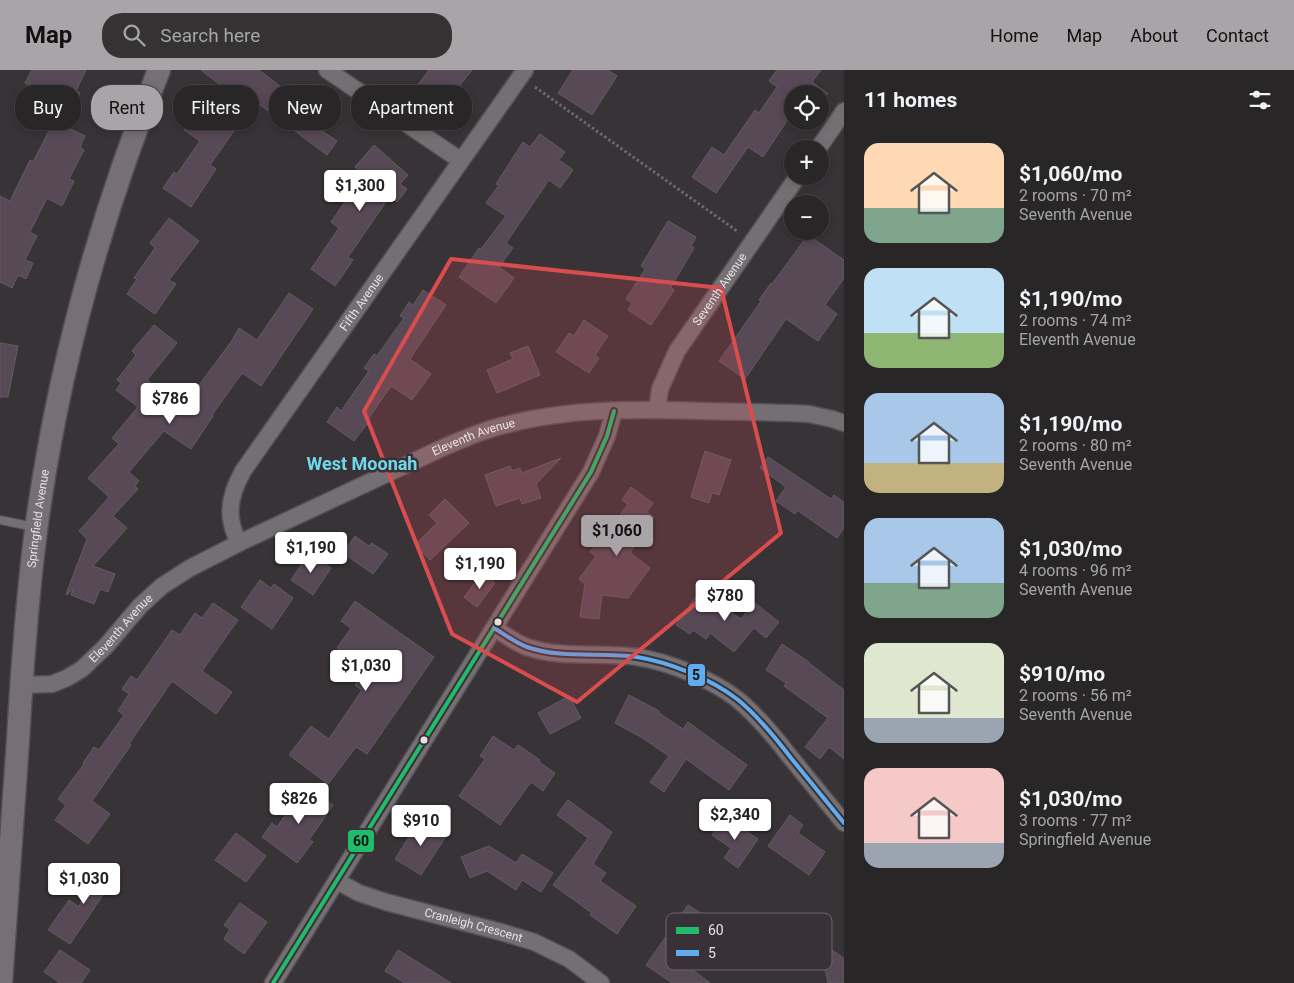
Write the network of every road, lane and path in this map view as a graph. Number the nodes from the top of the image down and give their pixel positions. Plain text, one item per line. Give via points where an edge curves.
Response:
1 (159, 70) edge
2 (327, 70) edge
3 (522, 73) edge
4 (844, 111) edge
5 (824, 140) edge
6 (460, 160) junction
7 (792, 185) edge
8 (752, 242) junction
9 (657, 410) junction
10 (614, 411) junction
11 (844, 423) edge
12 (0, 520) edge
13 (36, 528) junction
14 (239, 543) junction
15 (494, 628) junction
16 (21, 685) junction
17 (844, 823) edge
18 (337, 881) junction
19 (1, 983) edge
20 (273, 983) edge
21 (601, 983) edge

1 - 13 street, Springfield Avenue via 121,171 79,314 60,393
2 - 6 street
3 - 6 street, Fifth Avenue
3 - 8 path
4 - 5 street
6 - 14 street, Fifth Avenue via 243,471 235,486 230,510
7 - 8 street, Seventh Avenue
8 - 9 street, Seventh Avenue via 677,351 660,389
9 - 10 street, Eleventh Avenue
9 - 11 street, Eleventh Avenue via 809,414
10 - 14 street, Eleventh Avenue via 541,417 472,436
10 - 15 street via 592,472
12 - 13 lane
13 - 16 street, Springfield Avenue
14 - 16 street, Eleventh Avenue via 162,586 82,669 52,684
15 - 17 street via 526,647 551,653 655,660 718,686 755,715
15 - 18 street
16 - 19 street, Springfield Avenue
18 - 20 street
18 - 21 street, Cranleigh Crescent via 386,902 534,942 569,959

